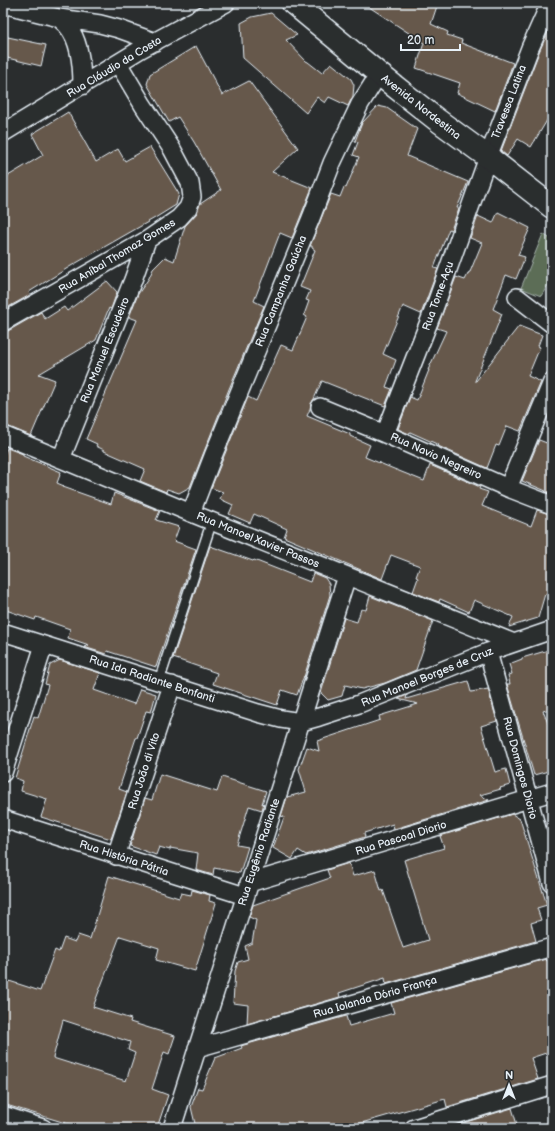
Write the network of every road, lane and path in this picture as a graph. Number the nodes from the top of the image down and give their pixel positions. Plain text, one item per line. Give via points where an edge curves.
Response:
1 (226, 3) edge
2 (293, 3) edge
3 (550, 3) edge
4 (3, 4) edge
5 (59, 18) junction
6 (155, 42) junction
7 (118, 64) junction
8 (379, 74) junction
9 (82, 86) junction
10 (3, 133) edge
11 (488, 157) junction
12 (552, 207) edge
13 (147, 240) junction
14 (517, 297) dead end
15 (3, 322) edge
16 (552, 324) edge
17 (552, 382) edge
18 (320, 408) dead end
19 (385, 434) junction
20 (3, 435) edge
21 (61, 459) junction
22 (508, 488) junction
23 (552, 505) edge
24 (191, 512) junction
25 (212, 521) junction
26 (347, 576) junction
27 (552, 630) edge
28 (3, 632) edge
29 (514, 643) junction
30 (44, 645) junction
31 (488, 652) junction
32 (165, 683) junction
33 (301, 722) junction
34 (3, 773) edge
35 (552, 792) edge
36 (528, 799) junction
37 (3, 819) edge
38 (116, 856) junction
39 (552, 883) edge
40 (247, 890) junction
41 (552, 947) edge
42 (197, 1048) junction
43 (552, 1085) edge
44 (3, 1115) edge
45 (43, 1128) edge
46 (172, 1128) edge
47 (414, 1128) edge

1 - 6 street, Rua Cláudio da Costa
2 - 8 main road, Avenida Nordestina
3 - 11 street, Travessa Latina
4 - 5 street
5 - 6 street via 100,24
5 - 9 street via 69,28 79,52
6 - 7 street, Rua Cláudio da Costa
7 - 9 street, Rua Cláudio da Costa
7 - 13 street, Rua Aníbal Thomaz Gomes via 172,149 190,183 192,197 188,208 179,218
8 - 11 main road, Avenida Nordestina
8 - 24 street, Rua Campanha Gaúcha via 360,104 332,163 306,233
9 - 10 street, Rua Cláudio da Costa
11 - 12 main road, Avenida Nordestina
11 - 19 street, Rua Tome-Açu via 434,309
13 - 15 street, Rua Aníbal Thomaz Gomes
13 - 21 street, Rua Manuel Escudeiro via 134,280
14 - 16 street
17 - 22 street
18 - 19 street, Rua Navio Negreiro
19 - 22 street, Rua Navio Negreiro
20 - 21 street, Rua Manoel Xavier Passos
21 - 24 street, Rua Manoel Xavier Passos
22 - 23 street, Rua Navio Negreiro
24 - 25 street, Rua Manoel Xavier Passos
25 - 26 street, Rua Manoel Xavier Passos
25 - 32 lane
26 - 29 street, Rua Manoel Xavier Passos
26 - 33 street, Rua Eugênio Radiante
27 - 29 street, Rua Manoel Borges de Cruz
28 - 30 street, Rua Ida Radiante Bonfanti
29 - 31 street, Rua Manoel Borges de Cruz
30 - 32 street, Rua Ida Radiante Bonfanti
30 - 34 street
31 - 33 street, Rua Manoel Borges de Cruz via 359,704
31 - 36 street, Rua Domingos Diorio
32 - 33 street, Rua Ida Radiante Bonfanti via 258,713
32 - 38 street, Rua João di Vito
33 - 40 street, Rua Eugênio Radiante
35 - 36 street, Rua Pascoal Diorio
36 - 39 street, Rua Domingos Diorio
36 - 40 street, Rua Pascoal Diorio
37 - 38 street, Rua História Pátria
38 - 40 street, Rua História Pátria
40 - 42 street, Rua Eugênio Radiante
41 - 42 street, Rua Iolanda Dório França
42 - 46 street, Rua Eugênio Radiante
43 - 47 street
44 - 45 street

